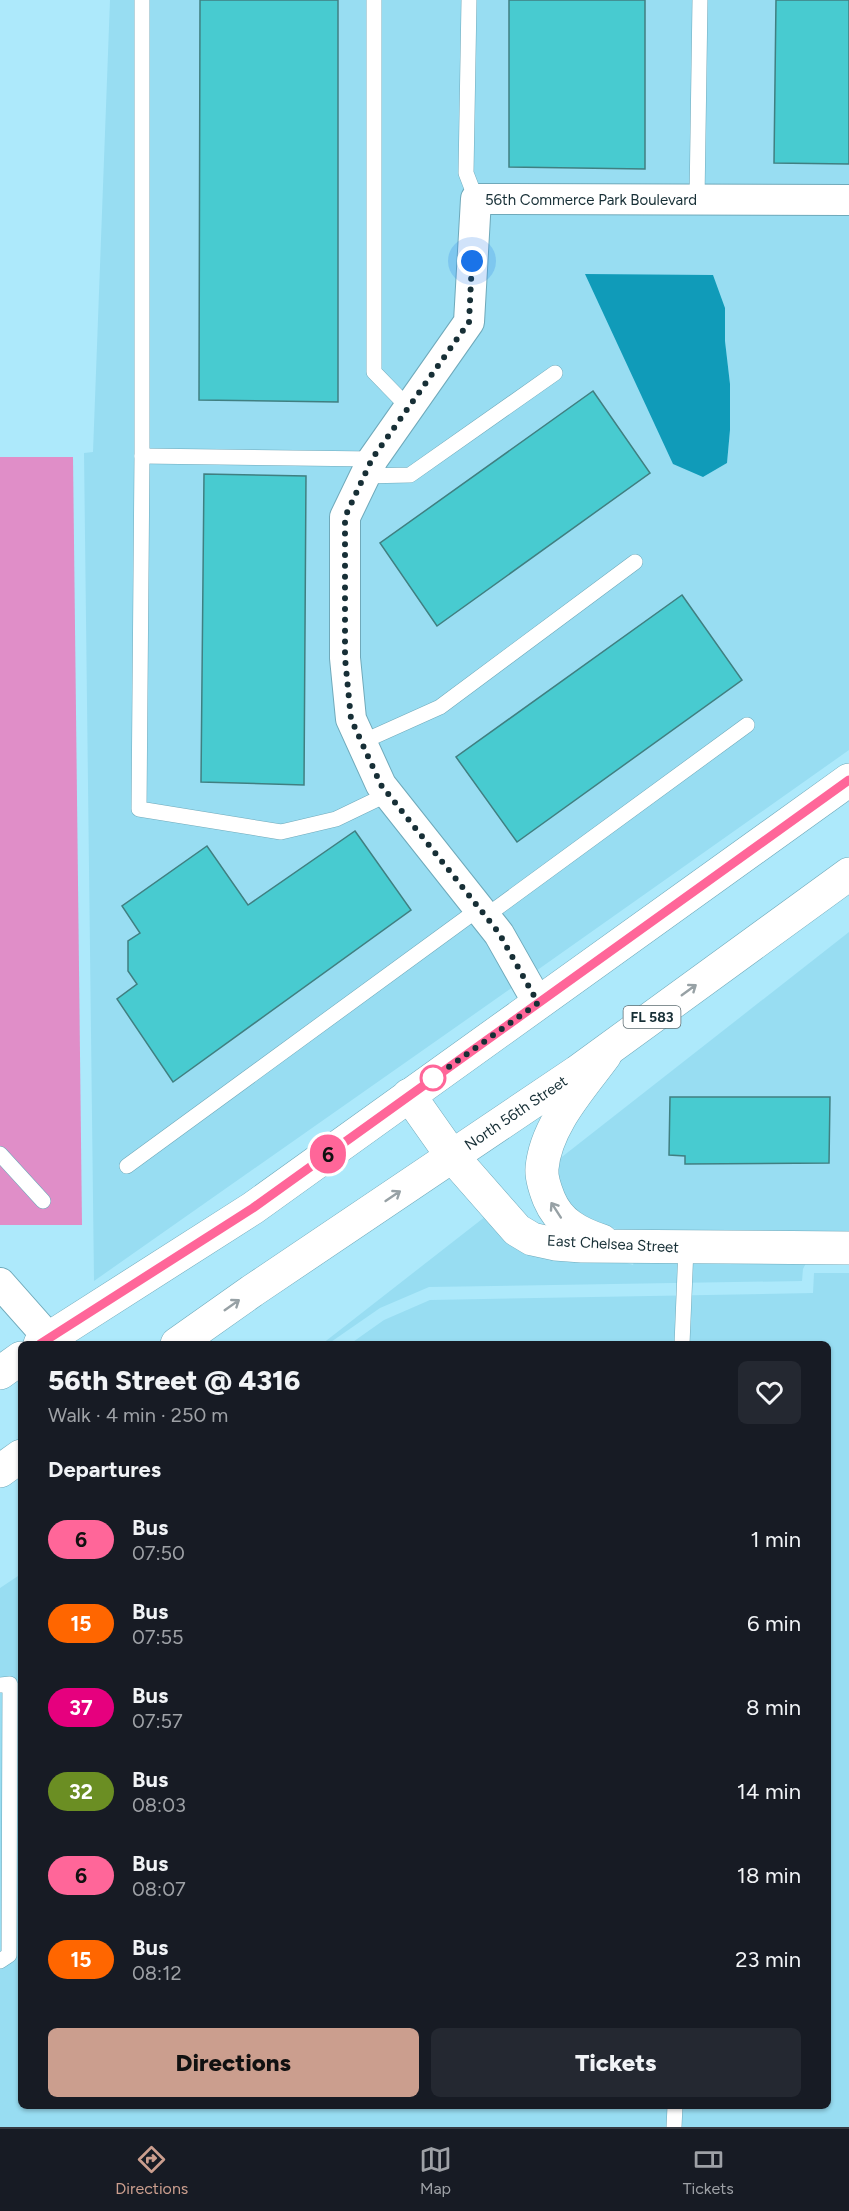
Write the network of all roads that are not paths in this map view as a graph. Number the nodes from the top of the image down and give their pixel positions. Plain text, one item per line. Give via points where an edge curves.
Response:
1 (142, 0) edge
2 (374, 0) edge
3 (469, 0) edge
4 (700, 0) edge
5 (476, 199) junction
6 (697, 200) junction
7 (849, 200) edge
8 (555, 373) dead end
9 (409, 408) junction
10 (142, 456) junction
11 (368, 468) junction
12 (635, 562) dead end
13 (747, 725) dead end
14 (362, 742) junction
15 (849, 780) edge
16 (388, 794) junction
17 (849, 874) edge
18 (483, 912) junction
19 (538, 1003) junction
20 (612, 1047) junction
21 (409, 1095) junction
22 (0, 1154) edge
23 (452, 1156) junction
24 (127, 1166) dead end
25 (43, 1201) dead end
26 (624, 1247) junction
27 (686, 1248) junction
28 (849, 1248) edge
29 (0, 1283) edge
30 (47, 1341) edge
31 (50, 1341) edge
32 (181, 1341) edge
33 (682, 1341) edge
34 (18, 1360) edge
35 (0, 1373) edge
36 (18, 1458) edge
37 (0, 1471) edge
38 (0, 1685) edge
39 (0, 1961) edge
40 (675, 2109) edge
41 (674, 2127) edge

1 - 10 lane
2 - 9 lane via 374,372
3 - 5 lane via 466,172
4 - 6 lane
5 - 6 street, 56th Commerce Park Boulevard
5 - 9 street, 56th Commerce Park Boulevard via 469,322
6 - 7 street, 56th Commerce Park Boulevard
8 - 11 lane via 410,475
9 - 11 street, 56th Commerce Park Boulevard
10 - 11 lane
10 - 16 lane via 139,809 281,832 336,819
11 - 14 street, 56th Commerce Park Boulevard via 345,517 345,658 351,719
12 - 14 lane via 440,707
13 - 18 lane
14 - 16 street, 56th Commerce Park Boulevard
15 - 19 main road
16 - 18 street, 56th Commerce Park Boulevard
20 -> 17 main road, North 56th Street / FL 583
18 - 19 street, 56th Commerce Park Boulevard
18 - 24 lane
19 - 21 main road
20 - 23 main road, North 56th Street / FL 583
26 -> 20 main road via 589,1236 564,1222 544,1187 542,1169 564,1111
21 - 23 main road, East Chelsea Street
21 - 31 main road via 253,1208
22 - 25 lane
23 - 26 main road, East Chelsea Street via 517,1230 532,1239
32 -> 23 main road, North 56th Street / FL 583
26 - 27 main road, East Chelsea Street
27 - 28 main road, East Chelsea Street
27 - 33 lane
29 - 30 street
34 - 35 main road
36 - 37 main road
38 - 39 lane via 10,1684 9,1955
40 - 41 lane

